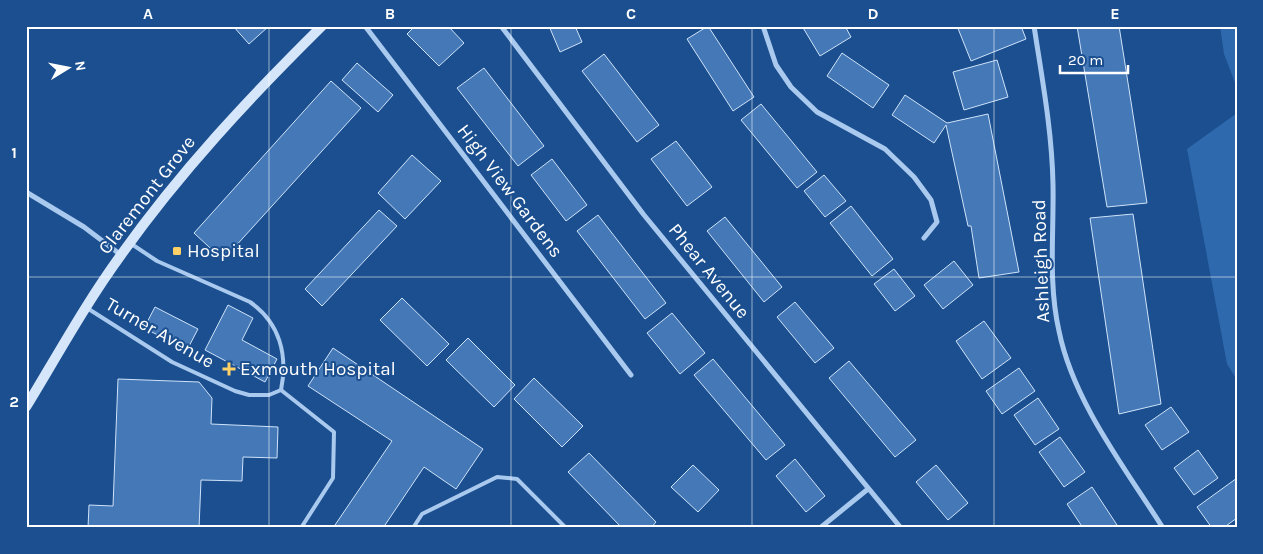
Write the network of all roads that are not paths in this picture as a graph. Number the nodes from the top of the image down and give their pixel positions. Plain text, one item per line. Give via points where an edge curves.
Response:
1 (321, 26) edge
2 (365, 26) edge
3 (501, 26) edge
4 (763, 26) edge
5 (1034, 26) edge
6 (26, 192) edge
7 (924, 238) dead end
8 (130, 243) junction
9 (121, 254) junction
10 (87, 308) junction
11 (631, 374) dead end
12 (281, 390) junction
13 (26, 406) edge
14 (868, 489) junction
15 (301, 528) edge
16 (413, 528) edge
17 (566, 528) edge
18 (820, 528) edge
19 (901, 528) edge
20 (1163, 528) edge

1 - 8 street, Claremont Grove via 222,129
2 - 11 street, High View Gardens
3 - 14 street, Phear Avenue via 644,215
4 - 7 street via 776,66 791,87 817,112 885,149 914,177 931,200 936,222
5 - 20 street, Ashleigh Road via 1053,183 1052,270 1059,332 1077,386
6 - 9 street
8 - 9 street, Claremont Grove
8 - 12 lane via 157,261 260,309 276,329 283,349 285,372
9 - 10 street, Claremont Grove
10 - 12 lane, Turner Avenue via 172,362 235,391 269,395
10 - 13 street, Claremont Grove
12 - 15 lane via 334,432 333,478
14 - 18 street
14 - 19 street, Phear Avenue
16 - 17 lane via 422,514 497,477 506,476 517,479

